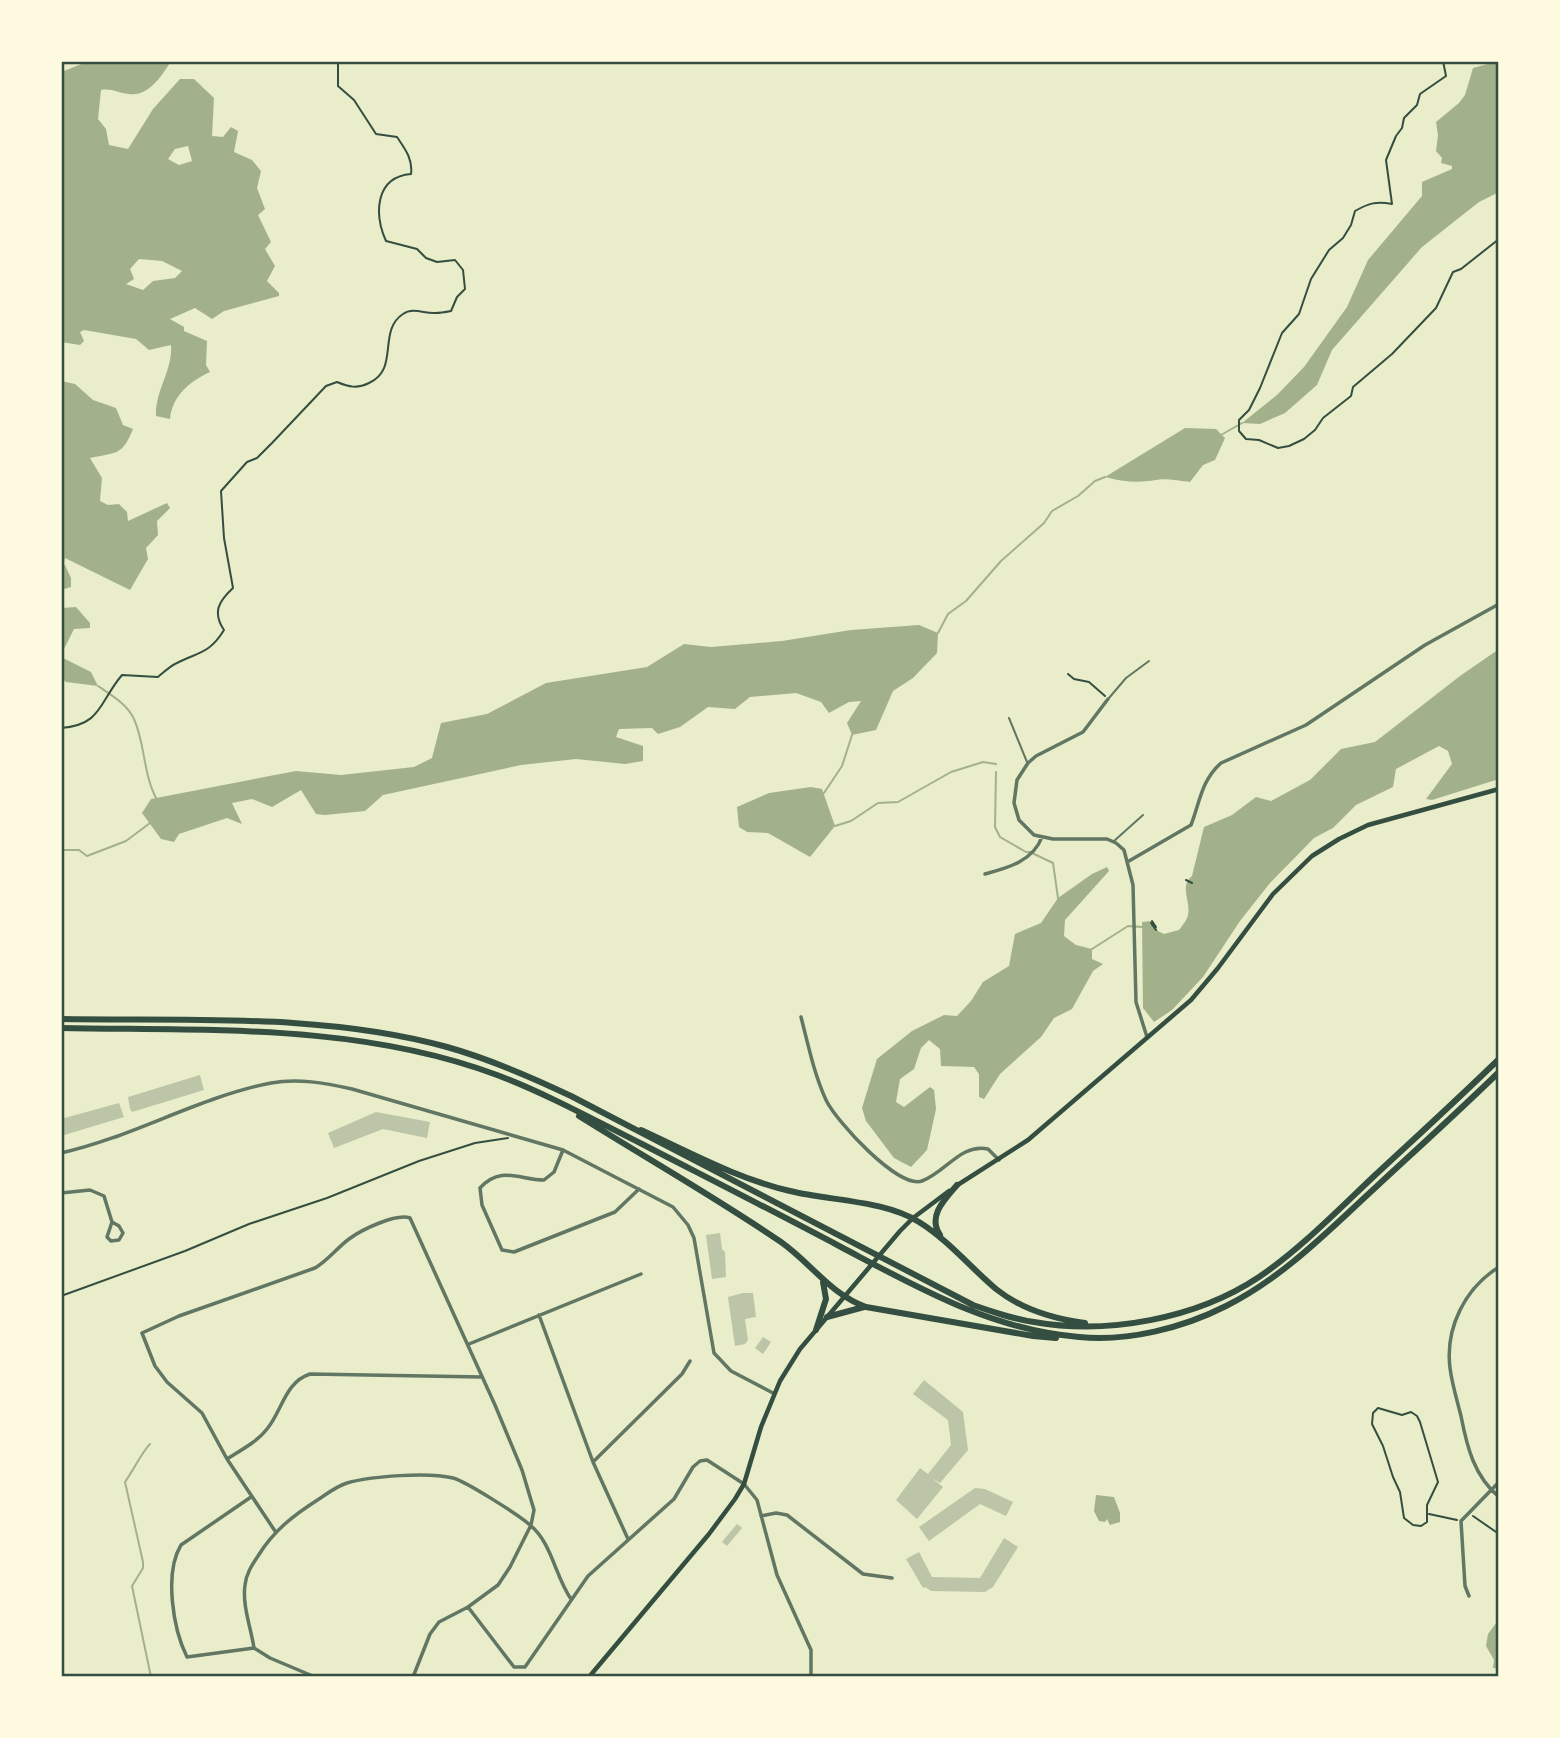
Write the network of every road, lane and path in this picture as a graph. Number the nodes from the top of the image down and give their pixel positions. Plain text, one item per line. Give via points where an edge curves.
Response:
1 (338, 61) edge
2 (1443, 61) edge
3 (1499, 239) edge
4 (1499, 604) edge
5 (1149, 661) dead end
6 (1068, 674) dead end
7 (1108, 699) junction
8 (1009, 718) dead end
9 (61, 728) edge
10 (1028, 763) junction
11 (1499, 789) edge
12 (1143, 814) dead end
13 (1042, 837) junction
14 (1114, 842) junction
15 (1127, 862) junction
16 (985, 874) dead end
17 (1151, 922) dead end
18 (1156, 929) dead end
19 (801, 1017) dead end
20 (61, 1019) edge
21 (61, 1028) edge
22 (1147, 1037) junction
23 (1499, 1059) edge
24 (1499, 1072) edge
25 (552, 1100) junction
26 (591, 1107) junction
27 (510, 1134) junction
28 (474, 1136) dead end
29 (475, 1143) junction
30 (563, 1150) junction
31 (61, 1153) edge
32 (999, 1160) junction
33 (957, 1185) junction
34 (639, 1189) junction
35 (61, 1193) edge
36 (913, 1218) junction
37 (112, 1222) junction
38 (945, 1242) junction
39 (1499, 1267) edge
40 (641, 1274) dead end
41 (822, 1280) junction
42 (61, 1296) edge
43 (844, 1297) junction
44 (866, 1307) junction
45 (539, 1315) junction
46 (827, 1317) junction
47 (1111, 1324) junction
48 (816, 1330) junction
49 (1082, 1338) junction
50 (469, 1344) junction
51 (690, 1361) dead end
52 (482, 1377) junction
53 (773, 1393) junction
54 (227, 1459) junction
55 (593, 1462) junction
56 (1499, 1482) edge
57 (744, 1484) junction
58 (1491, 1490) junction
59 (1400, 1492) joint
60 (251, 1497) junction
61 (1499, 1497) edge
62 (761, 1516) junction
63 (531, 1525) junction
64 (275, 1531) junction
65 (628, 1539) junction
66 (1499, 1540) edge
67 (1499, 1567) edge
68 (892, 1578) dead end
69 (1469, 1596) dead end
70 (571, 1598) junction
71 (468, 1606) junction
72 (254, 1648) junction
73 (315, 1677) edge
74 (413, 1677) edge
75 (589, 1677) edge
76 (811, 1677) edge

1 - 9 path via 338,86 354,100 376,134 397,137 412,165 411,174 398,175 380,197 379,218 386,241 417,249 437,262 455,260 463,270 465,289 451,311 403,313 394,325 385,369 377,380 351,388 337,382 326,386 221,491 223,538 233,587 220,599 217,610 224,630 216,643 158,677 122,676 93,718 76,727
2 - 3 path via 1446,76 1420,94 1385,160 1392,204 1369,203 1356,211 1343,238 1329,250 1311,279 1299,314 1282,333 1260,388 1239,420 1239,431 1246,439 1278,447 1304,439 1430,316 1453,272
4 - 15 street via 1425,645 1306,725 1221,763 1201,789 1191,825
5 - 7 lane
6 - 7 path via 1089,682
7 - 10 street via 1082,733
8 - 10 lane
10 - 13 street via 1017,780 1014,807 1025,828
11 - 22 main road via 1368,825 1312,856 1273,894 1191,1000
12 - 14 lane
13 - 14 street
13 - 16 street via 1033,853
14 - 15 street via 1124,850
15 - 22 street via 1133,886 1136,1002
17 - 18 path
19 - 32 street via 830,1107 886,1167 918,1182 972,1148 988,1149
20 - 26 highway via 341,1027 486,1059
21 - 25 highway via 337,1037 405,1047 462,1063
22 - 32 main road
23 - 47 highway via 1349,1200 1259,1277 1199,1306 1159,1318
24 - 49 highway via 1300,1257 1264,1284 1181,1324 1136,1334
25 - 41 highway via 755,1225 785,1245
25 - 49 highway via 980,1315 1021,1328
26 - 36 highway via 758,1182
26 - 47 highway via 945,1292 1001,1315 1034,1322 1091,1327
27 - 29 path via 507,1139
27 - 30 street
27 - 31 street via 352,1089 292,1081 236,1093
28 - 29 path
29 - 42 path
30 - 34 street
30 - 34 street via 554,1171 544,1180 506,1174 480,1188 482,1205 502,1250 514,1252 611,1214
32 - 33 main road
33 - 36 main road
33 - 38 highway via 937,1212 937,1230
34 - 53 street via 673,1207 691,1231 714,1353 731,1371
35 - 37 street via 98,1192 107,1203
36 - 38 highway
36 - 43 main road
37 - 37 street via 123,1233 119,1240 107,1237
38 - 47 highway via 998,1291 1020,1304 1067,1320
39 - 58 street via 1466,1297 1451,1339 1450,1367 1466,1443 1476,1470
40 - 45 street
41 - 43 highway
41 - 48 highway via 826,1299
43 - 44 highway
43 - 46 main road
44 - 46 highway
44 - 49 highway via 1033,1336
45 - 50 street
45 - 55 street
46 - 48 main road
48 - 53 main road
50 - 52 street
50 - 54 street via 415,1227 404,1216 350,1238 315,1268 142,1333 155,1366 202,1413
51 - 55 street
52 - 54 street via 310,1374 293,1383 269,1428
52 - 63 street via 522,1470 534,1510
53 - 57 main road
54 - 60 street
55 - 65 street
56 - 58 street
57 - 62 street via 757,1500
57 - 65 street via 707,1460 700,1461 674,1499
57 - 75 main road via 709,1534
58 - 61 street
58 - 69 street via 1461,1521
59 - 59 path via 1407,1522 1427,1523 1427,1505 1438,1482 1420,1422 1410,1412 1402,1415 1378,1408 1372,1424
60 - 64 street
60 - 72 street via 181,1545 171,1571 172,1598 187,1657
62 - 68 street via 788,1516 863,1574
62 - 76 street via 777,1574 811,1650
63 - 64 street via 457,1479 443,1476 367,1478 344,1484
63 - 70 street
63 - 71 street via 498,1585
64 - 72 street via 244,1583
65 - 70 street
66 - 67 path
70 - 71 street via 530,1662 518,1669
71 - 74 street via 439,1622
72 - 73 street

